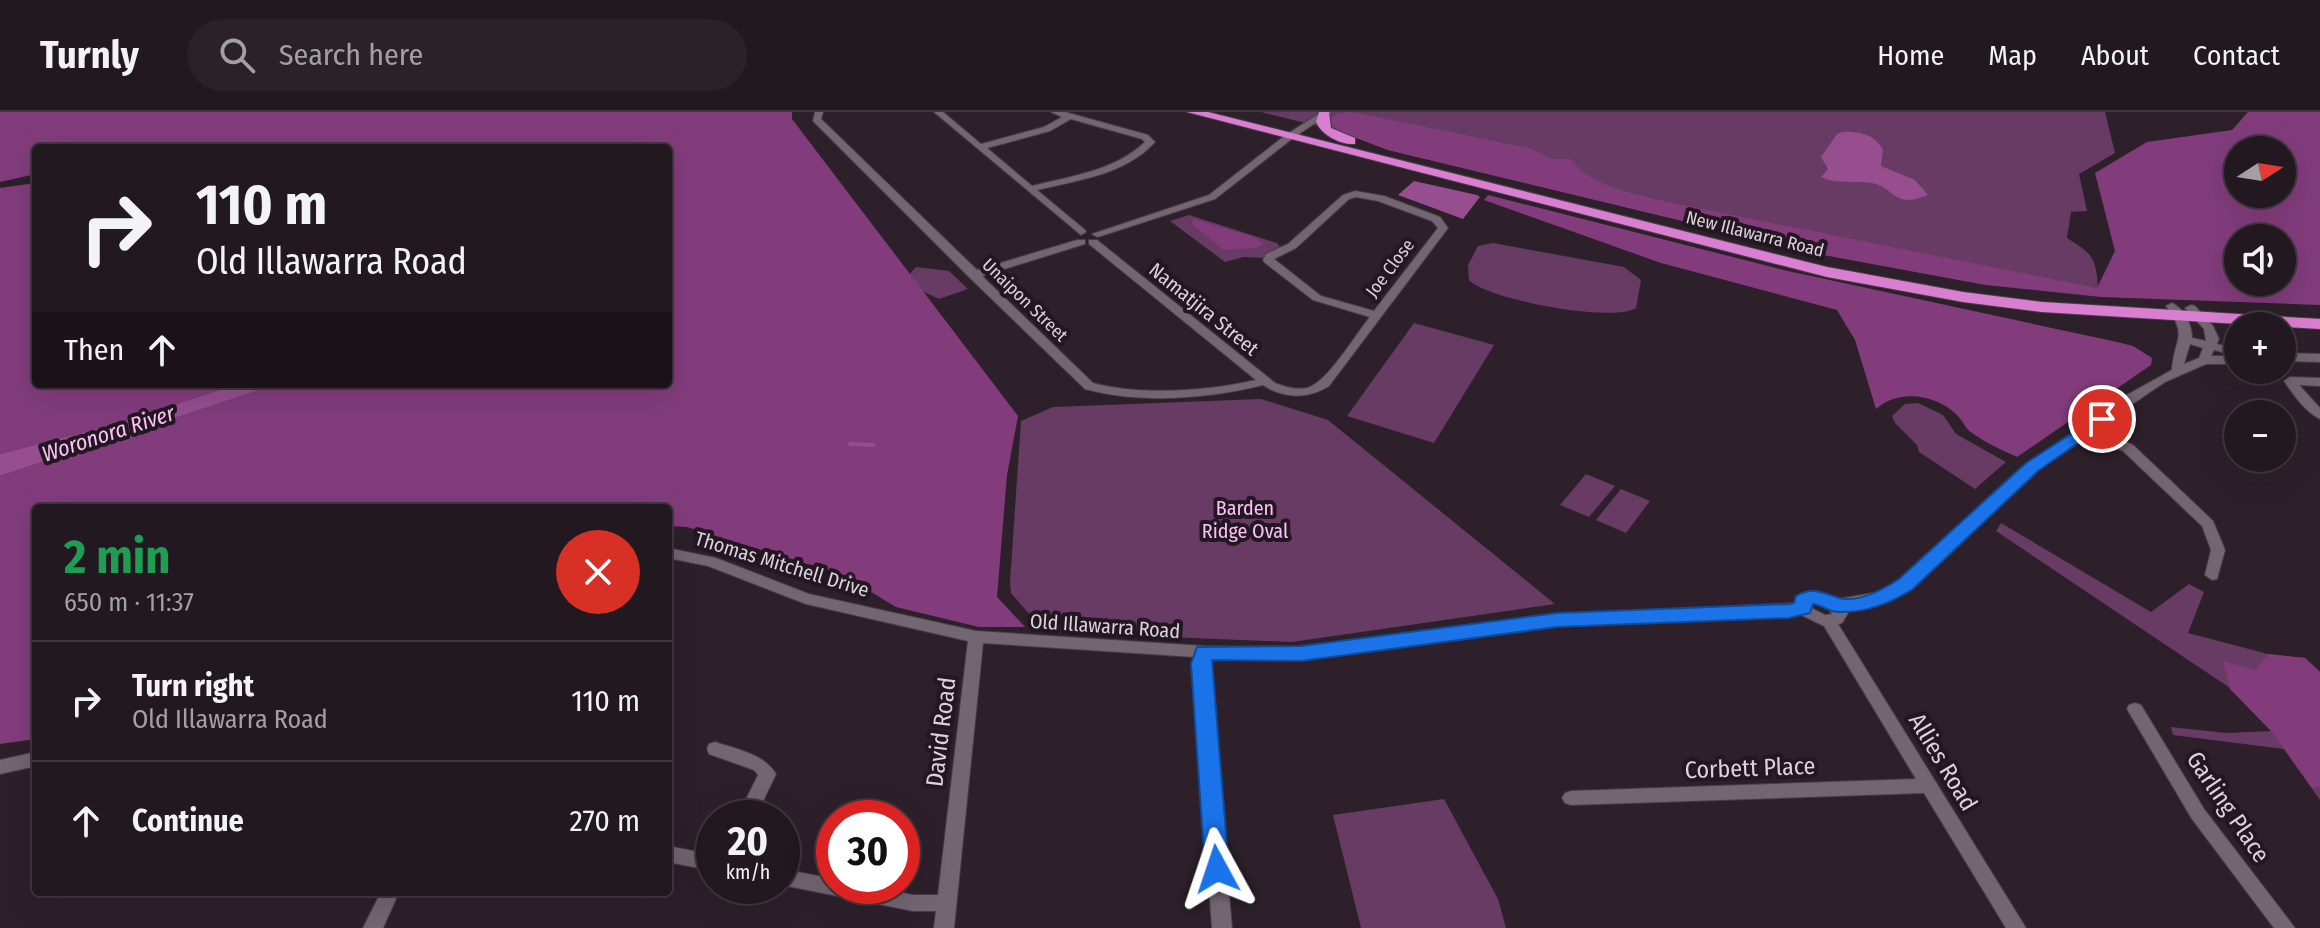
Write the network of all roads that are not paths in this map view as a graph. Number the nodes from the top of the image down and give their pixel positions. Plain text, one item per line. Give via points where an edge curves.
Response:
1 (819, 112) edge
2 (938, 112) edge
3 (1055, 112) edge
4 (1193, 112) edge
5 (1218, 112) edge
6 (1322, 113) edge
7 (1070, 116) junction
8 (1294, 133) junction
9 (980, 147) junction
10 (1372, 151) junction
11 (1031, 189) junction
12 (1086, 237) junction
13 (970, 273) junction
14 (2320, 314) edge
15 (1377, 315) junction
16 (2186, 320) junction
17 (2320, 324) edge
18 (2212, 343) junction
19 (2224, 344) edge
20 (2224, 348) edge
21 (2296, 357) edge
22 (2317, 358) edge
23 (2204, 360) junction
24 (2224, 360) edge
25 (2178, 370) junction
26 (1265, 381) junction
27 (2315, 382) edge
28 (1296, 393) joint
29 (2320, 415) edge
30 (2087, 428) junction
31 (672, 554) edge
32 (2212, 575) dead end
33 (1832, 613) junction
34 (976, 637) junction
35 (1204, 652) junction
36 (2135, 709) dead end
37 (715, 749) dead end
38 (32, 760) edge
39 (0, 767) edge
40 (1930, 786) junction
41 (1571, 798) dead end
42 (756, 800) edge
43 (672, 855) edge
44 (696, 859) edge
45 (800, 881) edge
46 (388, 896) edge
47 (946, 903) junction
48 (373, 928) edge
49 (944, 928) edge
50 (1222, 928) edge
51 (2016, 928) edge
52 (2285, 928) edge

1 - 13 street, Unaipon Street via 816,119
2 - 9 street, Namatjira Street
3 - 7 street
4 - 8 highway, New Illawarra Road
5 - 8 highway, New Illawarra Road
6 - 8 street
6 - 10 highway via 1326,130
7 - 9 street via 1047,129
7 - 11 street via 1150,142 1114,165
8 - 10 highway, New Illawarra Road
8 - 12 street via 1212,197
8 - 16 highway, New Illawarra Road via 1842,276 1963,297
9 - 11 street, Namatjira Street
10 - 16 highway, New Illawarra Road via 1875,272
11 - 12 street, Namatjira Street
12 - 13 street
12 - 26 street, Namatjira Street
13 - 26 street, Unaipon Street via 1100,391 1234,389
14 - 16 highway, New Illawarra Road
15 - 15 street, Joe Close via 1443,225 1387,200 1355,194 1268,260 1317,298
15 - 28 street, Joe Close via 1325,383
16 - 17 highway, New Illawarra Road
16 - 18 street
16 - 18 street
16 - 25 street
18 - 19 street
18 - 20 street
18 - 23 street
21 - 22 street
23 - 24 street
23 - 25 street
25 - 30 street
26 - 28 street, Namatjira Street
27 - 29 street via 2290,381
30 - 32 street via 2128,448 2208,524 2218,550
30 - 33 street via 2032,467 1906,584 1889,595
31 - 34 street, Thomas Mitchell Drive via 711,562 806,599
33 - 35 street, Old Illawarra Road via 1816,619 1803,608 1557,620 1301,654
33 - 40 street, Allies Road
34 - 35 street, Old Illawarra Road
34 - 47 street, David Road
35 - 50 street
36 - 52 street, Garling Place via 2198,814
37 - 42 street via 760,765 767,774
38 - 39 street
40 - 41 street, Corbett Place
40 - 51 street, Allies Road
43 - 44 street
45 - 47 street via 913,903
46 - 48 street
47 - 49 street, David Road

